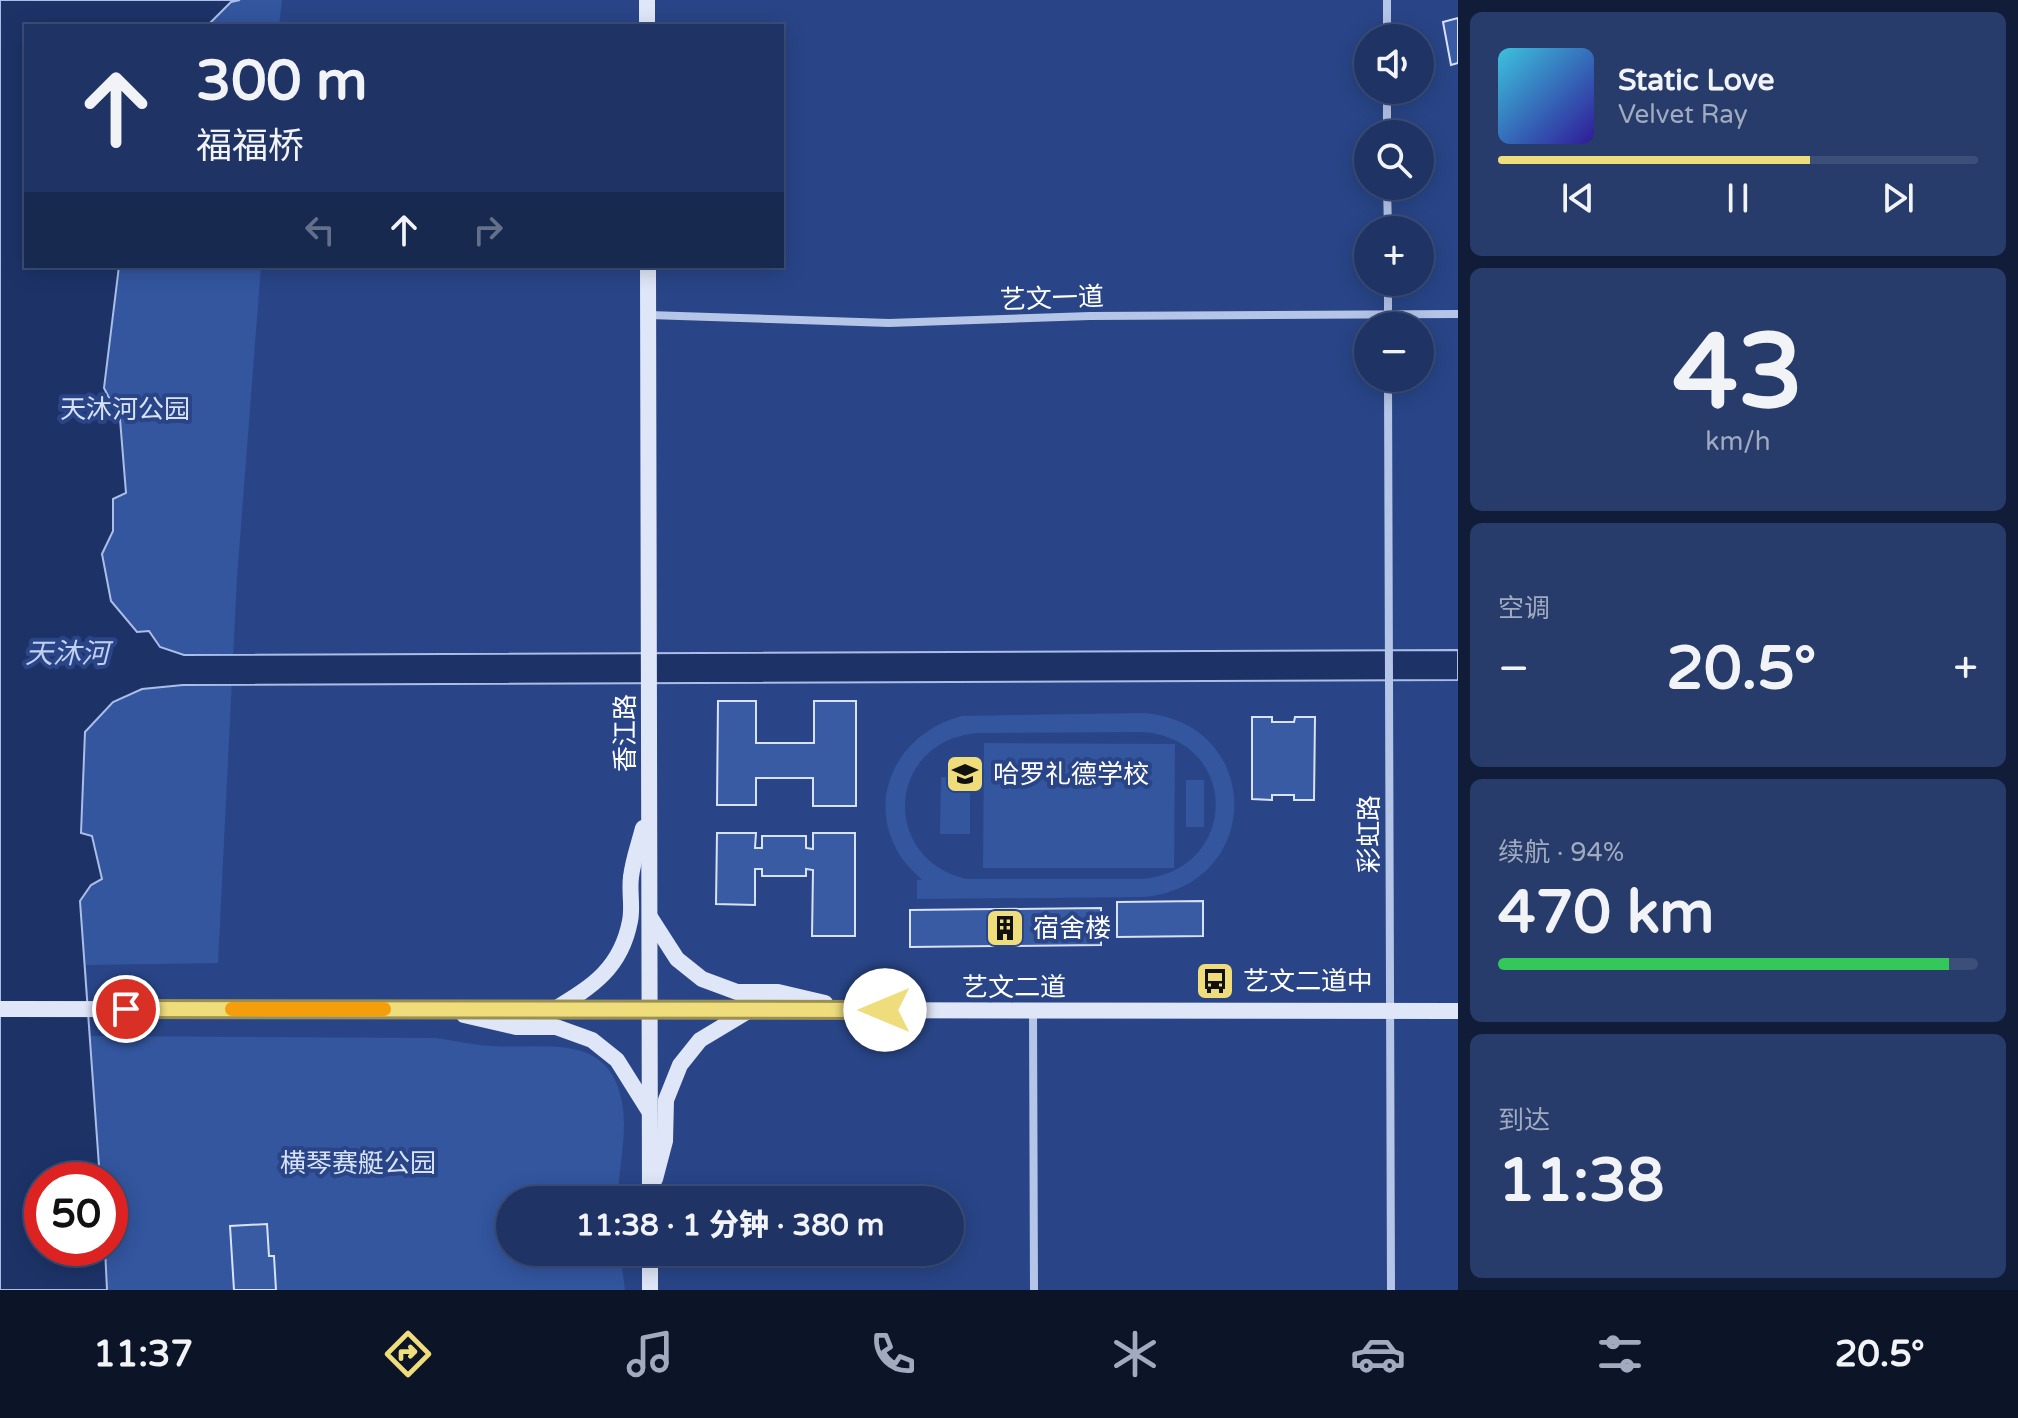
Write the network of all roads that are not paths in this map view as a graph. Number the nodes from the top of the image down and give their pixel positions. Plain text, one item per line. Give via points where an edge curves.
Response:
1 (1387, 2) edge
2 (647, 3) edge
3 (647, 24) edge
4 (1387, 24) edge
5 (648, 268) edge
6 (1354, 314) edge
7 (1434, 314) edge
8 (1458, 314) edge
9 (648, 315) junction
10 (1388, 392) edge
11 (649, 803) junction
12 (649, 916) junction
13 (0, 1009) edge
14 (439, 1009) junction
15 (555, 1009) junction
16 (649, 1009) junction
17 (750, 1010) junction
18 (854, 1010) junction
19 (1033, 1011) junction
20 (1458, 1011) edge
21 (1390, 1012) junction
22 (649, 1111) junction
23 (650, 1186) edge
24 (654, 1186) edge
25 (650, 1266) edge
26 (650, 1290) edge
27 (1034, 1290) edge
28 (1391, 1290) edge

1 - 4 street
2 - 3 main road
5 - 9 main road, 香江路
6 - 9 street, 艺文一道 via 889,323
7 - 8 street, 艺文一道
9 - 11 main road, 香江路
10 - 21 street, 彩虹路
11 - 12 main road, 香江路
11 - 15 main road via 630,879 631,920 623,946 602,977
12 - 16 main road, 香江路
12 - 18 main road via 677,959 702,979 737,992 778,992
13 - 14 main road, 艺文二道
14 - 15 main road, 艺文二道
14 - 22 main road via 516,1027 556,1027 583,1035 617,1060
15 - 16 main road, 艺文二道
16 - 17 main road, 艺文二道
16 - 22 main road, 香江路
17 - 18 main road, 艺文二道
17 - 24 main road via 700,1040 680,1065 666,1100 665,1141
18 - 19 main road, 艺文二道
19 - 21 main road, 艺文二道
19 - 27 street
20 - 21 main road, 艺文二道
21 - 28 street, 彩虹路
22 - 23 main road, 香江路
25 - 26 main road

